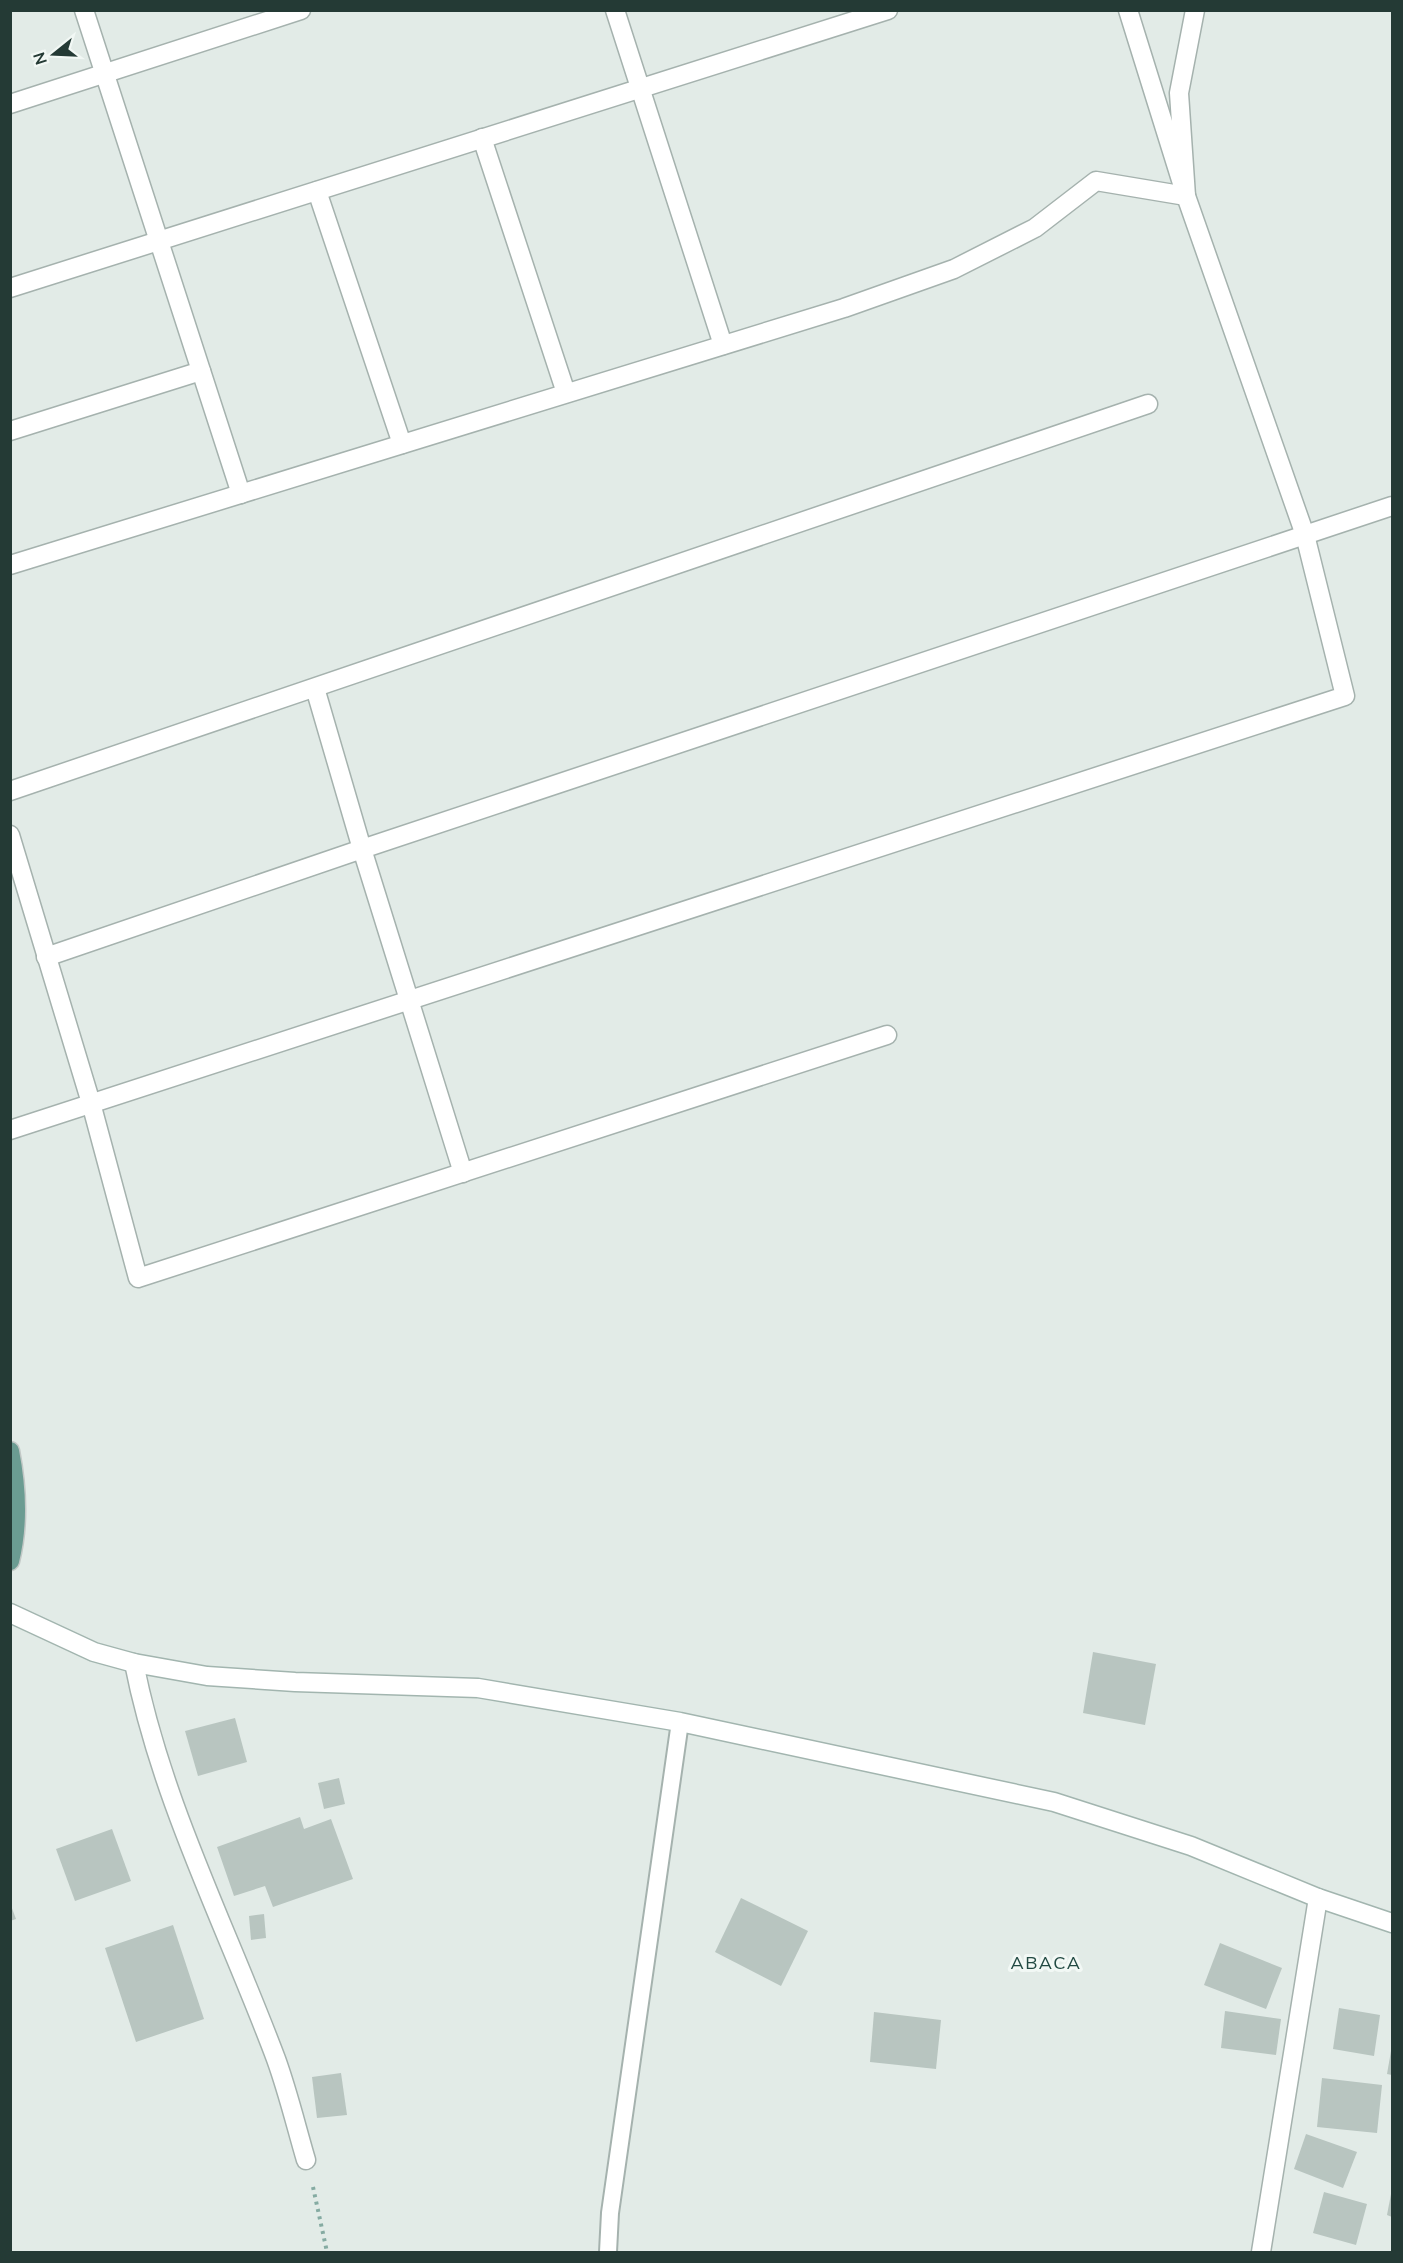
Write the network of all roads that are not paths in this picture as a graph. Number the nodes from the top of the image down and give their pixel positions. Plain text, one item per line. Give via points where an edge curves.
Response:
1 (84, 10) edge
2 (301, 10) edge
3 (615, 10) edge
4 (888, 10) edge
5 (1128, 10) edge
6 (1196, 10) edge
7 (104, 73) junction
8 (640, 89) junction
9 (10, 104) edge
10 (482, 138) junction
11 (317, 190) junction
12 (1186, 196) junction
13 (159, 241) junction
14 (10, 288) edge
15 (723, 345) junction
16 (201, 371) junction
17 (566, 393) junction
18 (1148, 404) dead end
19 (10, 431) edge
20 (402, 444) junction
21 (241, 494) junction
22 (1392, 507) edge
23 (1305, 535) junction
24 (10, 565) edge
25 (315, 688) junction
26 (10, 791) edge
27 (10, 835) edge
28 (362, 849) junction
29 (46, 957) junction
30 (409, 1000) junction
31 (887, 1035) dead end
32 (91, 1103) junction
33 (10, 1130) edge
34 (463, 1173) junction
35 (10, 1451) edge
36 (10, 1561) edge
37 (10, 1613) edge
38 (134, 1664) junction
39 (680, 1722) junction
40 (1318, 1898) junction
41 (1392, 1923) edge
42 (306, 2160) road end
43 (608, 2253) edge
44 (1260, 2253) edge

1 - 7 street
2 - 7 street
3 - 8 street
4 - 8 street
5 - 12 street
6 - 12 street via 1179,93
7 - 9 street
7 - 13 street
8 - 10 street
8 - 15 street
10 - 11 street
10 - 17 street
11 - 13 street
11 - 20 street
12 - 15 street via 1096,181 1035,228 954,269
12 - 23 street
13 - 14 street
13 - 16 street
15 - 17 street
16 - 19 street
16 - 21 street
17 - 20 street
18 - 25 street
20 - 21 street
21 - 24 street
22 - 23 street
23 - 28 street
23 - 30 street via 1345,696
25 - 26 street
25 - 28 street
27 - 29 street
28 - 29 street
28 - 30 street
29 - 32 street
30 - 32 street
30 - 34 street
31 - 34 street
32 - 33 street
32 - 34 street via 138,1278
35 - 36 main road via 16,1497 15,1540
37 - 38 street via 94,1652
38 - 39 street via 207,1676 478,1688
38 - 42 street via 155,1750 276,2060
39 - 40 street via 1054,1802 1191,1846
39 - 43 lane via 610,2213
40 - 41 street
40 - 44 street

